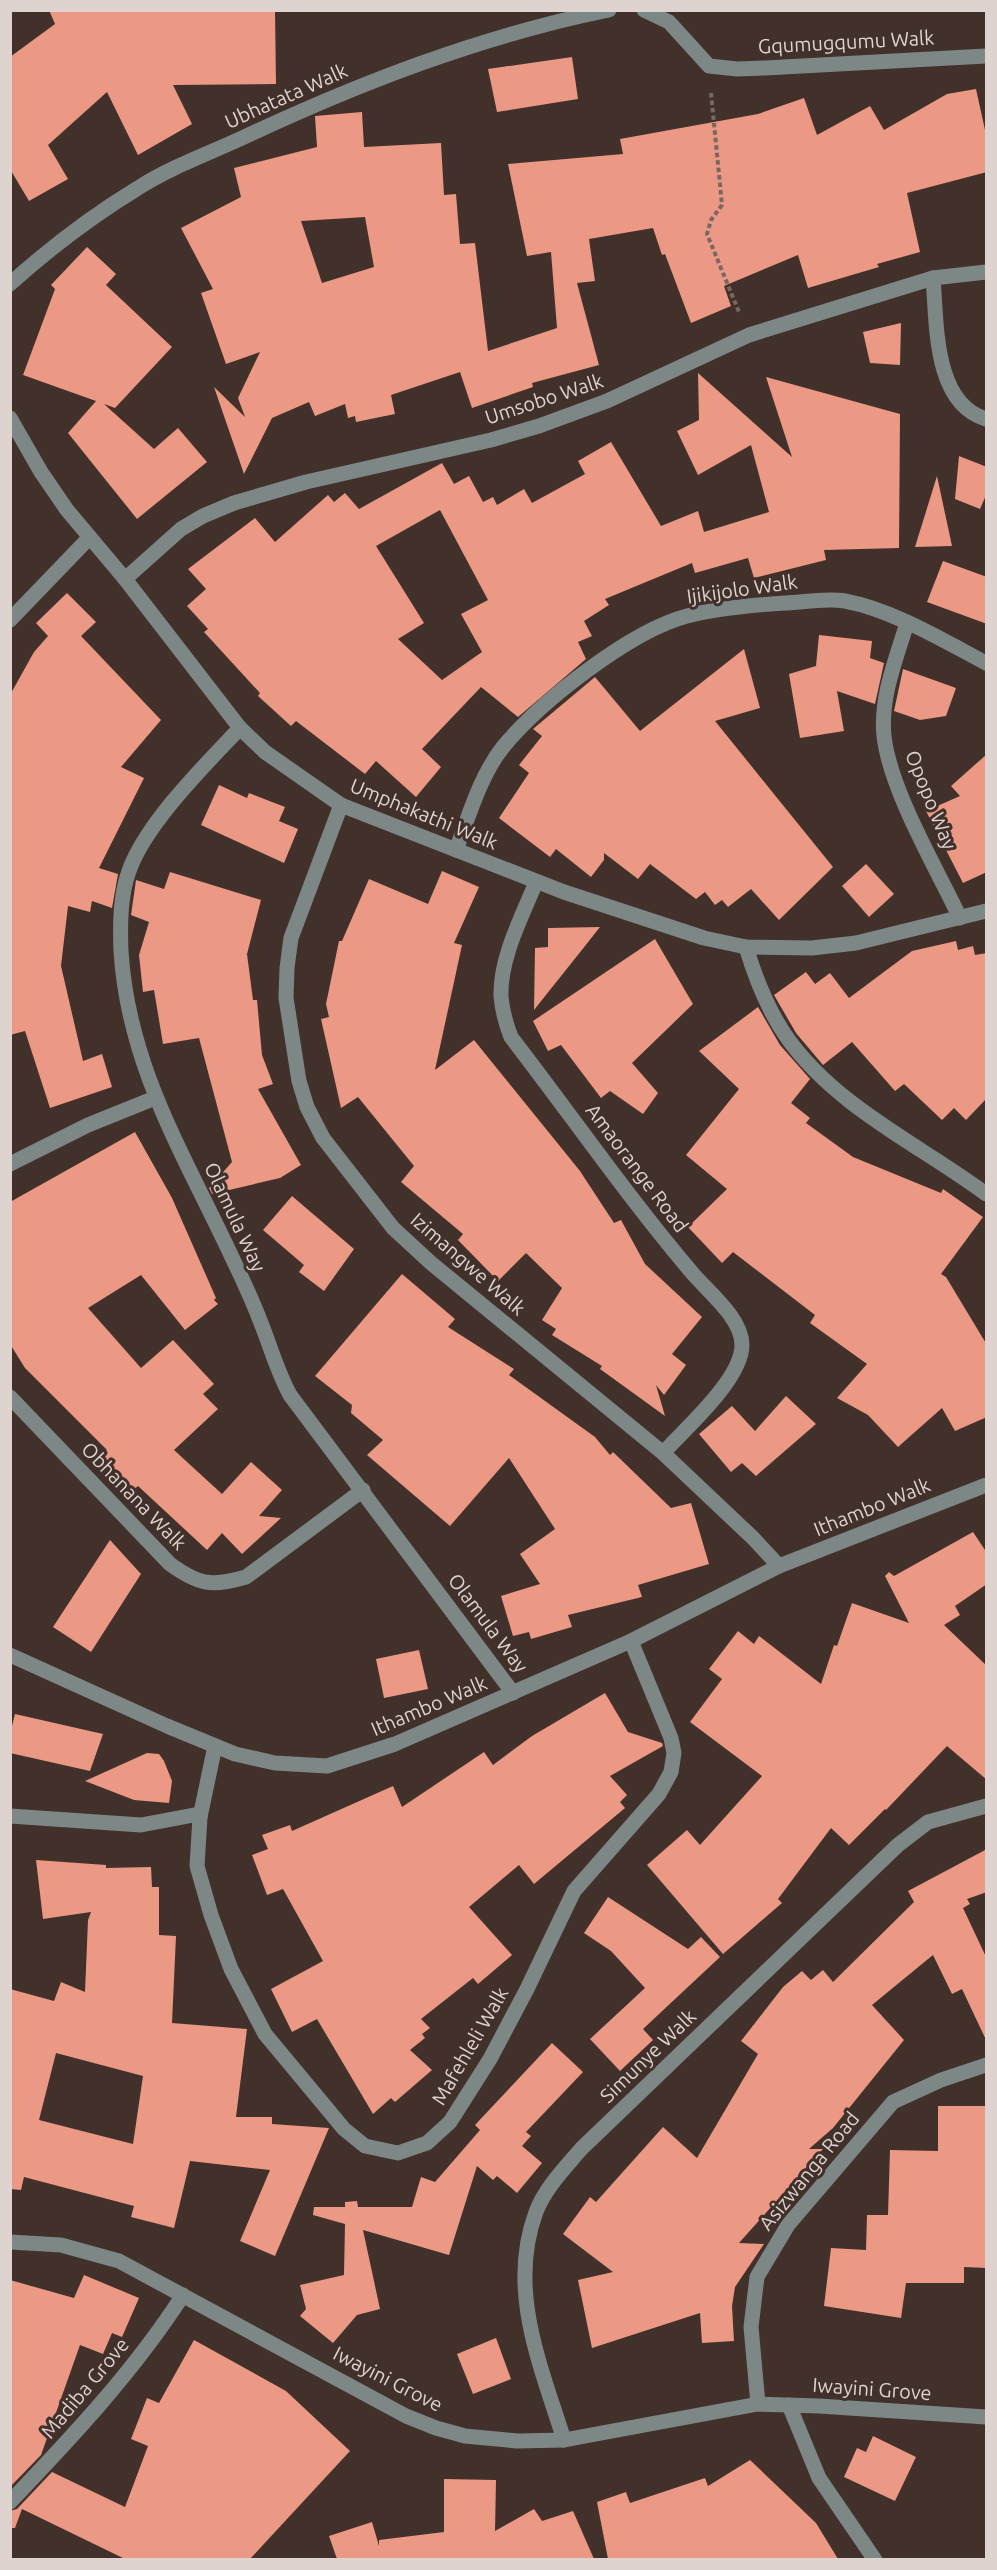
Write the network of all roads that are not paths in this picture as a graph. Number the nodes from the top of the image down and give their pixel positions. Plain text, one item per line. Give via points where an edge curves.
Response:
1 (609, 10) edge
2 (644, 10) edge
3 (987, 56) edge
4 (987, 272) edge
5 (933, 278) junction
6 (10, 284) edge
7 (10, 418) edge
8 (987, 419) edge
9 (88, 538) junction
10 (125, 579) junction
11 (10, 620) edge
12 (907, 623) junction
13 (987, 663) edge
14 (240, 728) junction
15 (340, 805) junction
16 (456, 850) junction
17 (536, 882) junction
18 (987, 911) edge
19 (960, 918) junction
20 (746, 947) junction
21 (155, 1098) junction
22 (10, 1164) edge
23 (987, 1194) edge
24 (10, 1397) edge
25 (663, 1453) junction
26 (987, 1485) edge
27 (363, 1490) junction
28 (779, 1566) junction
29 (631, 1641) junction
30 (10, 1654) edge
31 (513, 1692) junction
32 (216, 1746) junction
33 (987, 1806) edge
34 (10, 1816) edge
35 (201, 1817) junction
36 (987, 2065) edge
37 (10, 2242) edge
38 (183, 2295) junction
39 (758, 2404) junction
40 (789, 2405) junction
41 (987, 2417) edge
42 (564, 2440) junction
43 (10, 2502) edge
44 (875, 2559) edge

1 - 6 street, Ubhatata Walk via 508,34 416,64 302,110 141,186 64,239
2 - 3 street, Gqumugqumu Walk via 669,22 709,66 774,68
4 - 5 street, Umsobo Walk
5 - 8 street via 945,378 964,407
5 - 10 street, Umsobo Walk via 749,335 607,401 539,426 234,503 181,529
7 - 9 street, Umphakathi Walk via 40,472
9 - 10 street, Umphakathi Walk
9 - 11 street
10 - 14 street, Umphakathi Walk
12 - 13 street, Ijikijolo Walk
12 - 16 street, Ijikijolo Walk via 843,601 814,601 686,617 632,640 555,697 502,748 488,770
12 - 19 street, Opopo Way via 887,690 884,735 900,793
14 - 15 street, Umphakathi Walk via 265,752
14 - 21 street, Olamula Way via 155,825 129,870 124,891 120,924 123,974 132,1021
15 - 16 street, Umphakathi Walk
15 - 25 street, Izimangwe Walk via 291,938 287,968 286,998 299,1081 317,1128 393,1228
16 - 17 street, Umphakathi Walk
17 - 20 street, Umphakathi Walk via 639,918
17 - 25 street, Amaorange Road via 505,966 501,995 511,1037 642,1212 741,1333 740,1356 731,1375
18 - 19 street, Umphakathi Walk
19 - 20 street, Umphakathi Walk via 856,943 812,948
20 - 23 street via 772,1014 806,1061 856,1106
21 - 22 street via 88,1125
21 - 27 street, Olamula Way via 262,1325 278,1373 309,1422
24 - 27 street, Obhanana Walk via 170,1564 197,1581 223,1584 246,1577
25 - 28 street, Izimangwe Walk
26 - 28 street, Ithambo Walk
27 - 31 street, Olamula Way
28 - 29 street, Ithambo Walk
29 - 31 street, Ithambo Walk
29 - 35 street, Mafehleli Walk via 671,1738 671,1772 659,1794 574,1891 501,2039 450,2122 427,2143 398,2152 365,2146 344,2129 265,2034 231,1969 211,1916 197,1866
30 - 32 street, Ithambo Walk
31 - 32 street, Ithambo Walk via 395,1744 327,1766 275,1763
32 - 35 street, Mafehleli Walk
33 - 42 street, Simunye Walk via 928,1822 898,1845 581,2149 556,2178 537,2210 526,2246 524,2281 531,2336
34 - 35 street via 141,1825
36 - 39 street, Asizwanga Road via 892,2102 788,2225 757,2277 751,2326
37 - 38 street, Iwayini Grove via 61,2244 109,2258
38 - 42 street, Iwayini Grove via 436,2428 508,2441
38 - 43 street, Madiba Grove via 118,2385
39 - 40 street, Iwayini Grove
39 - 42 street, Iwayini Grove
40 - 41 street, Iwayini Grove
40 - 44 street via 819,2478

